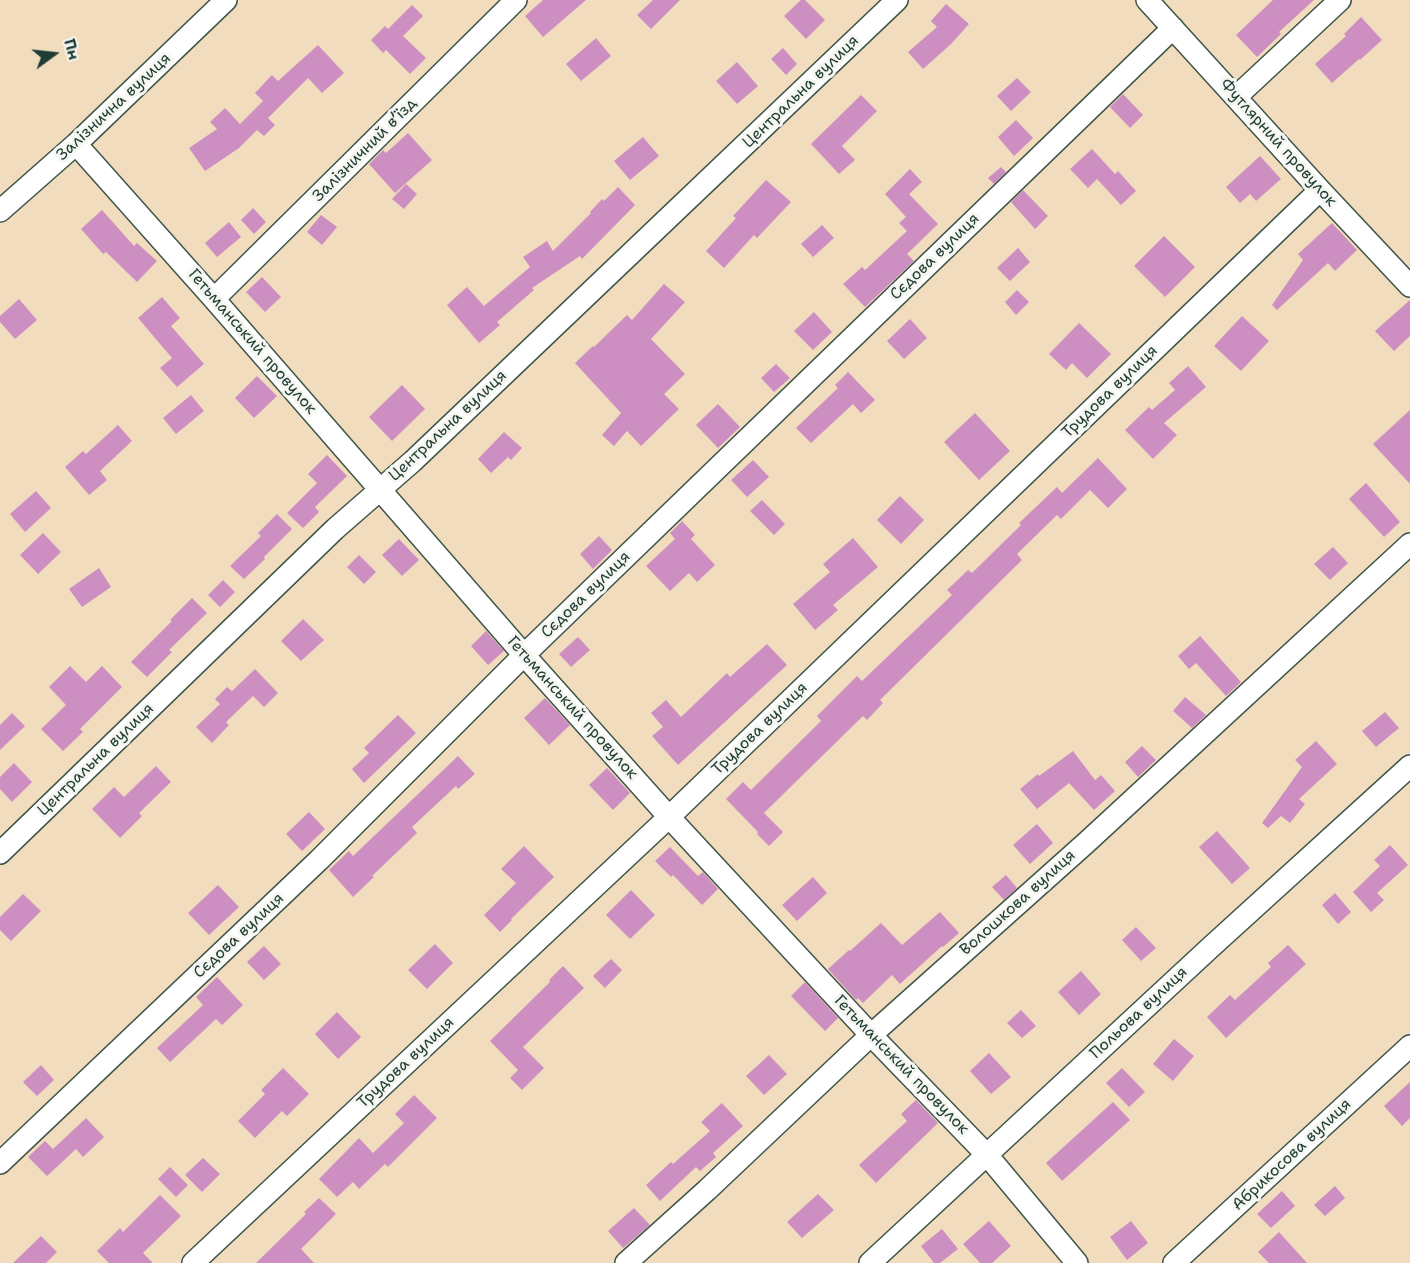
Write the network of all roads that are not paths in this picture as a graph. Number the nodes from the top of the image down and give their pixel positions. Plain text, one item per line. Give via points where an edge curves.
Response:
1 (226, 0) edge
2 (516, 0) edge
3 (897, 0) edge
4 (1148, 0) edge
5 (1340, 0) edge
6 (1173, 28) junction
7 (1236, 98) junction
8 (76, 144) junction
9 (1320, 190) junction
10 (0, 211) edge
11 (1410, 286) edge
12 (214, 299) junction
13 (381, 489) junction
14 (1410, 543) edge
15 (524, 655) junction
16 (1410, 766) edge
17 (669, 816) junction
18 (0, 853) edge
19 (871, 1035) junction
20 (1410, 1046) edge
21 (987, 1155) junction
22 (0, 1163) edge
23 (193, 1263) edge
24 (626, 1263) edge
25 (870, 1263) edge
26 (1077, 1263) edge
27 (1174, 1263) edge

1 - 8 street, Залізнична вулиця
2 - 12 street, Залізничний в’їзд
3 - 13 street, Центральна вулиця
4 - 6 street, Футлярний провулок
5 - 7 street
6 - 7 street, Футлярний провулок
6 - 15 street, Сєдова вулиця
7 - 9 street, Футлярний провулок
8 - 10 street, Залізнична вулиця
8 - 12 street, Гетьманський провулок
9 - 11 street, Футлярний провулок
9 - 17 street, Трудова вулиця
12 - 13 street, Гетьманський провулок
13 - 15 street, Гетьманський провулок
13 - 18 street, Центральна вулиця
14 - 19 street, Волошкова вулиця via 1087,842
15 - 17 street, Гетьманський провулок
15 - 22 street, Сєдова вулиця via 319,860
16 - 21 street, Польова вулиця
17 - 19 street, Гетьманський провулок
17 - 23 street, Трудова вулиця
19 - 21 street, Гетьманський провулок
19 - 24 street, Волошкова вулиця
20 - 27 street, Абрикосова вулиця
21 - 25 street, Польова вулиця
21 - 26 street, Гетьманський провулок

